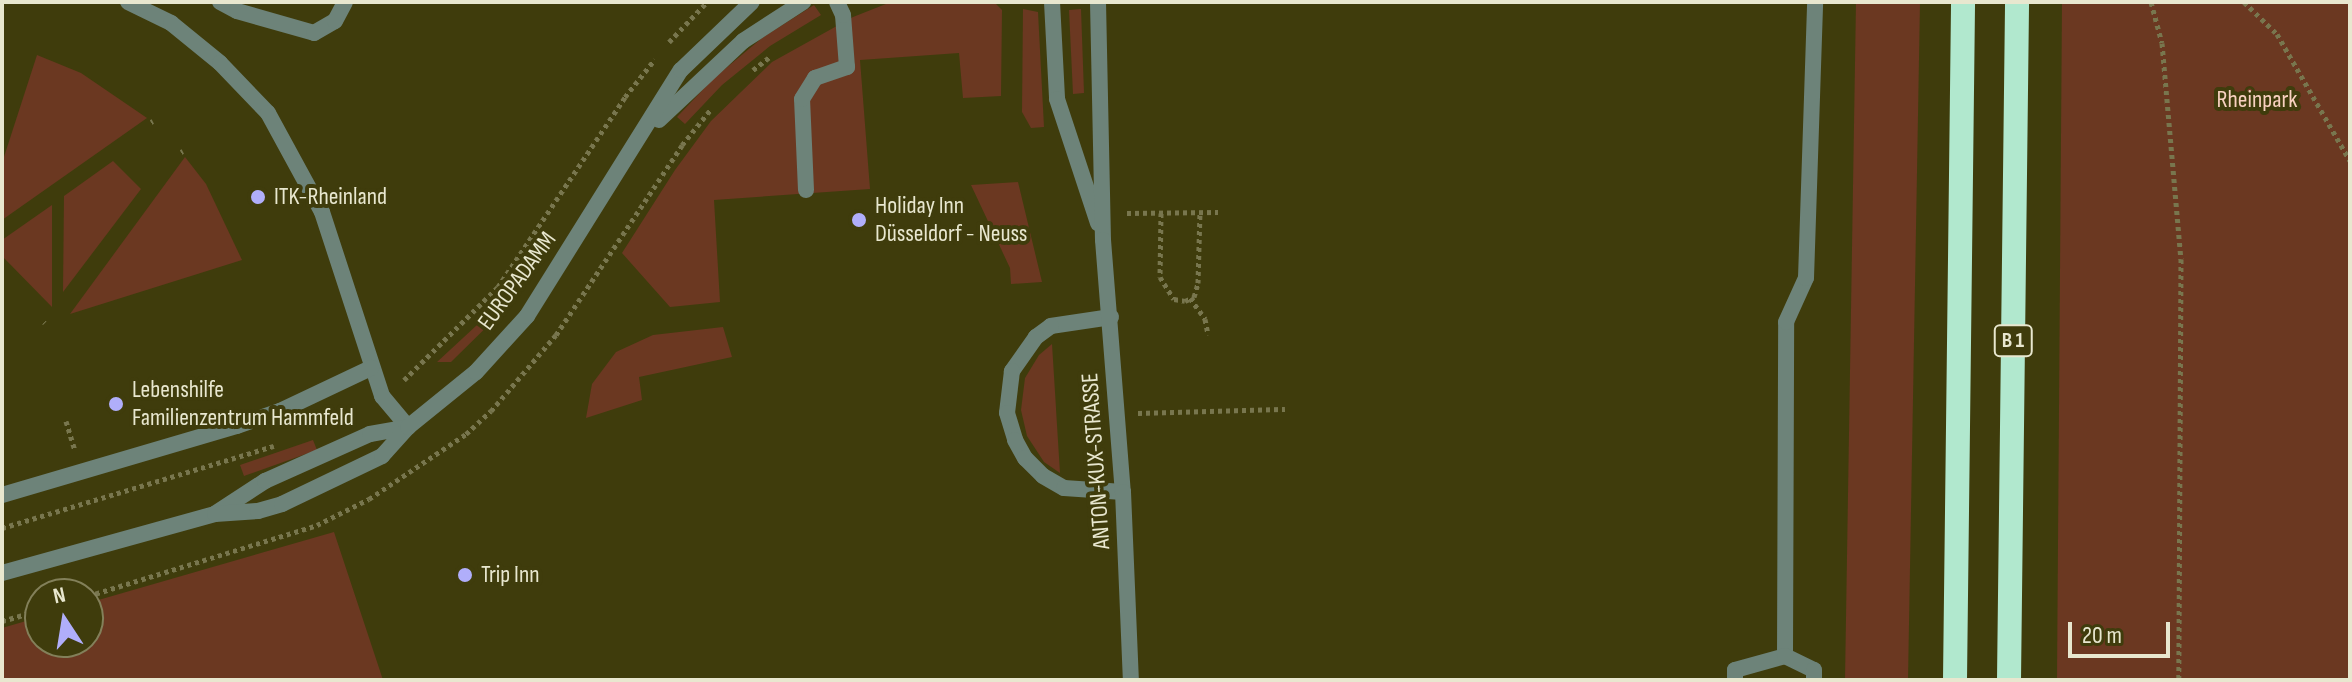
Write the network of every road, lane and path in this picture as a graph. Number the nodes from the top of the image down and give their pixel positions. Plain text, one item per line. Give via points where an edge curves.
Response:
1 (128, 2) edge
2 (220, 2) edge
3 (345, 2) edge
4 (707, 2) edge
5 (752, 2) edge
6 (803, 2) edge
7 (837, 2) edge
8 (1052, 2) edge
9 (1098, 2) edge
10 (1815, 2) edge
11 (1963, 2) edge
12 (2017, 2) edge
13 (2151, 2) edge
14 (2244, 2) edge
15 (638, 141) junction
16 (2350, 161) edge
17 (806, 190) dead end
18 (1200, 212) junction
19 (1218, 212) dead end
20 (1161, 213) junction
21 (1103, 214) junction
22 (1103, 240) junction
23 (1190, 298) junction
24 (1111, 317) junction
25 (1208, 335) dead end
26 (371, 368) junction
27 (382, 396) junction
28 (1285, 409) dead end
29 (1118, 414) junction
30 (408, 427) junction
31 (281, 444) dead end
32 (1123, 492) junction
33 (2, 495) edge
34 (215, 514) junction
35 (2, 528) edge
36 (2, 573) edge
37 (24, 615) edge
38 (2, 621) edge
39 (1785, 656) junction
40 (1131, 680) edge
41 (1735, 680) edge
42 (1814, 680) edge
43 (1955, 680) edge
44 (2009, 680) edge
45 (2179, 680) edge

1 - 26 street via 171,23 220,63 268,113 322,212
2 - 3 street via 314,33 335,21
4 - 27 path via 625,97 498,287 411,375
5 - 15 street, EUROPADAMM via 681,70
6 - 15 street, EUROPADAMM via 743,41
7 - 17 street via 847,67 815,78 802,99
8 - 22 street, ANTON-KUX-STRASSE via 1057,99
9 - 21 street, ANTON-KUX-STRASSE
10 - 39 street via 1806,278 1786,322
11 - 43 highway, B 1
12 - 44 highway, B 1
13 - 45 path via 2162,43 2181,259
14 - 16 path via 2277,34
15 - 30 street, EUROPADAMM via 527,316 476,372
18 - 19 path
18 - 20 path
18 - 23 path via 1198,283
20 - 21 path
20 - 23 path via 1160,277 1174,299
21 - 22 street, ANTON-KUX-STRASSE
22 - 24 street, ANTON-KUX-STRASSE
23 - 25 path via 1205,319
24 - 29 street, ANTON-KUX-STRASSE
24 - 32 street via 1051,326 1036,337 1012,371 1007,413 1020,449 1043,476 1064,488
26 - 27 street
26 - 33 street via 237,426
27 - 30 street
28 - 29 path
29 - 32 street, ANTON-KUX-STRASSE
30 - 34 street, EUROPADAMM via 370,434 265,481
30 - 34 street, EUROPADAMM via 382,456 311,491 258,511
31 - 35 path
32 - 40 street, ANTON-KUX-STRASSE
34 - 36 street, EUROPADAMM
37 - 38 path
39 - 41 street via 1735,670
39 - 42 street via 1814,670

